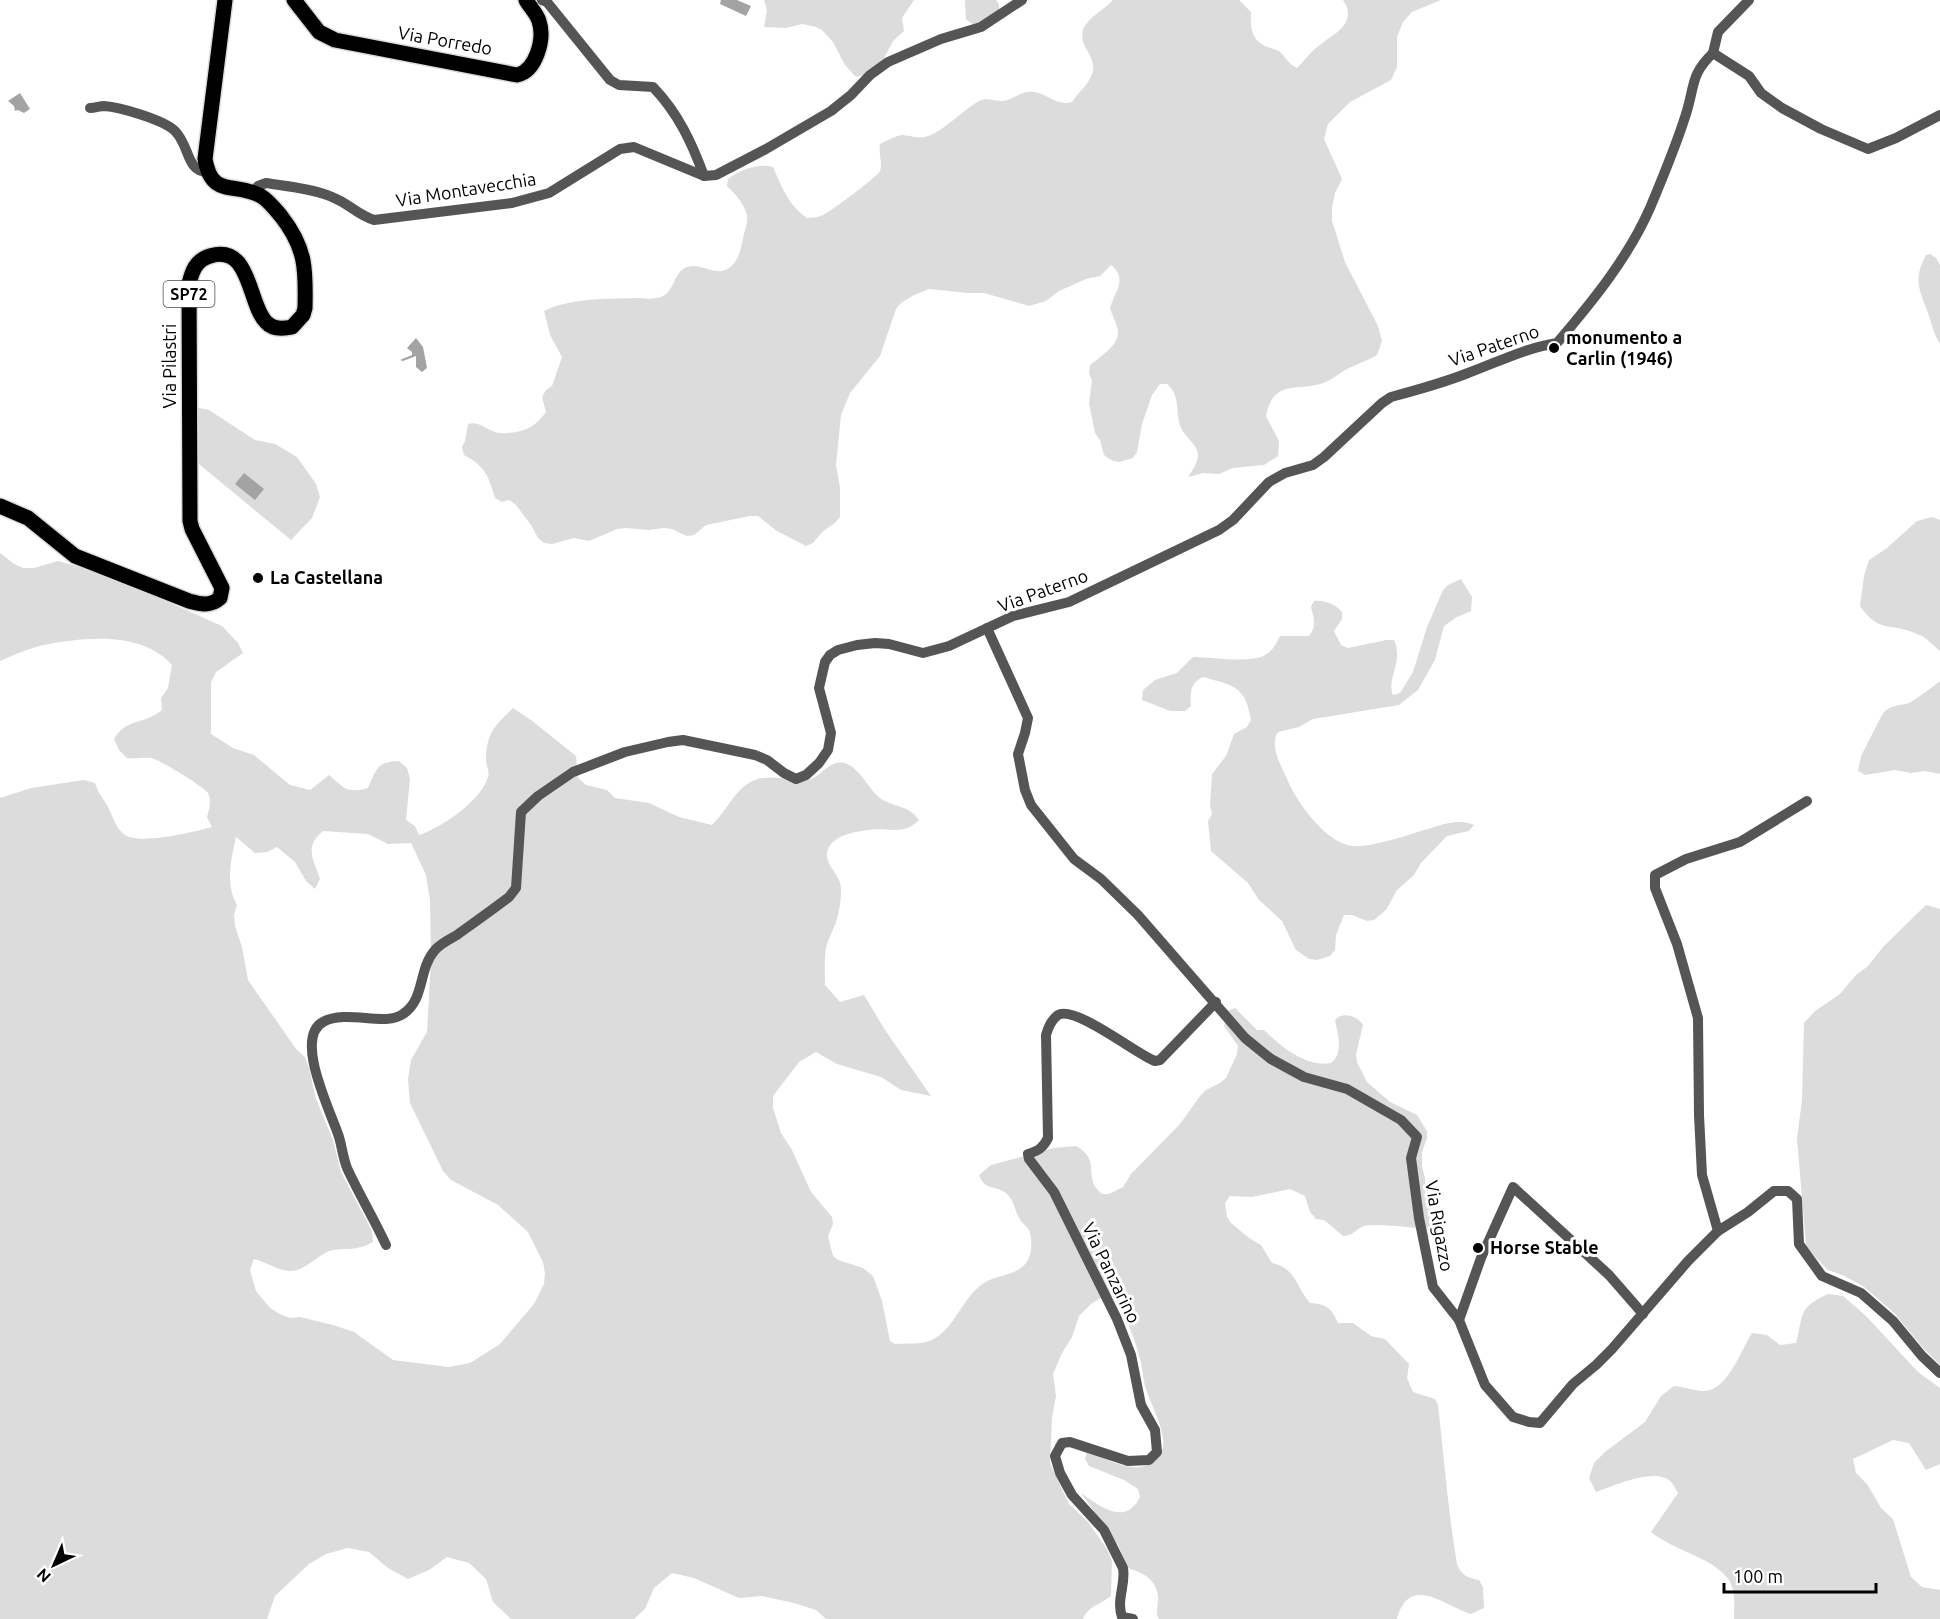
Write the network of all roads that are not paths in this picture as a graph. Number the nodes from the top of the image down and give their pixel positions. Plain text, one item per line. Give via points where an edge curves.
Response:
1 (225, 0) edge
2 (294, 0) edge
3 (526, 0) edge
4 (542, 0) edge
5 (1022, 0) edge
6 (1749, 0) edge
7 (1713, 53) junction
8 (90, 108) dead end
9 (1940, 115) edge
10 (207, 172) junction
11 (704, 176) junction
12 (254, 193) junction
13 (0, 506) edge
14 (987, 628) junction
15 (1807, 801) dead end
16 (1216, 1002) junction
17 (1718, 1231) junction
18 (386, 1245) dead end
19 (1643, 1314) junction
20 (1459, 1320) junction
21 (1940, 1373) edge
22 (1133, 1619) edge

1 - 10 main road via 205,159
2 - 3 main road, Via Porredo via 319,32 335,40 517,75 531,66 539,44 539,20
4 - 11 street via 610,80 620,85 653,87 664,98 686,131
5 - 11 street via 981,27 888,62 831,111 716,175
6 - 7 street, Via Paterno via 1718,32
7 - 9 street via 1749,76 1761,93 1782,108 1868,148
7 - 14 street, Via Paterno via 1694,79 1675,145 1630,248 1557,343 1512,354 1467,374 1391,398 1313,465 1269,482 1219,530 1069,602 1013,616
8 - 10 street via 104,106 152,117 173,129 183,141 193,167
10 - 12 main road, Via Pilastri / SP72 via 215,183
11 - 12 street, Via Montavecchia via 634,147 620,148 549,193 512,203 374,220 329,195 266,183
12 - 13 main road, Via Pilastri / SP72 via 272,206 299,243 305,308 292,327 276,328 263,319 247,276 228,256 211,255 196,264 192,273 190,521 222,588 220,598 202,605 75,556 28,518
14 - 16 street, Via Rigazzo via 1028,718 1018,754 1030,806 1074,859 1138,915
14 - 18 street, Via Paterno via 930,652 875,643 830,654 819,688 831,733 828,750 806,775 796,779 754,755 683,740 625,752 573,772 521,812 516,888 436,949 427,961 419,993 404,1014 395,1018 332,1018 316,1027 313,1034 315,1074 346,1166
15 - 17 street via 1740,842 1686,859 1655,875 1655,888 1677,944 1698,1018 1702,1175
16 - 20 street, Via Rigazzo via 1245,1038 1271,1059 1304,1077 1347,1089 1401,1120 1417,1137 1411,1158 1431,1283
16 - 22 street, Via Panzarino via 1155,1061 1077,1016 1059,1015 1046,1035 1048,1138 1038,1151 1028,1154 1054,1192 1117,1319 1131,1355 1141,1405 1155,1430 1157,1452 1149,1460 1128,1461 1070,1442 1062,1443 1056,1452 1060,1473 1072,1495 1104,1530 1123,1568 1119,1606 1122,1617
17 - 19 street, Via Rigazzo
17 - 21 street, Via Rigazzo via 1774,1191 1788,1191 1797,1199 1799,1244 1822,1276 1861,1293 1893,1321
19 - 20 street, Via Rigazzo via 1540,1423 1513,1417 1485,1385
19 - 20 street via 1609,1275 1513,1187

